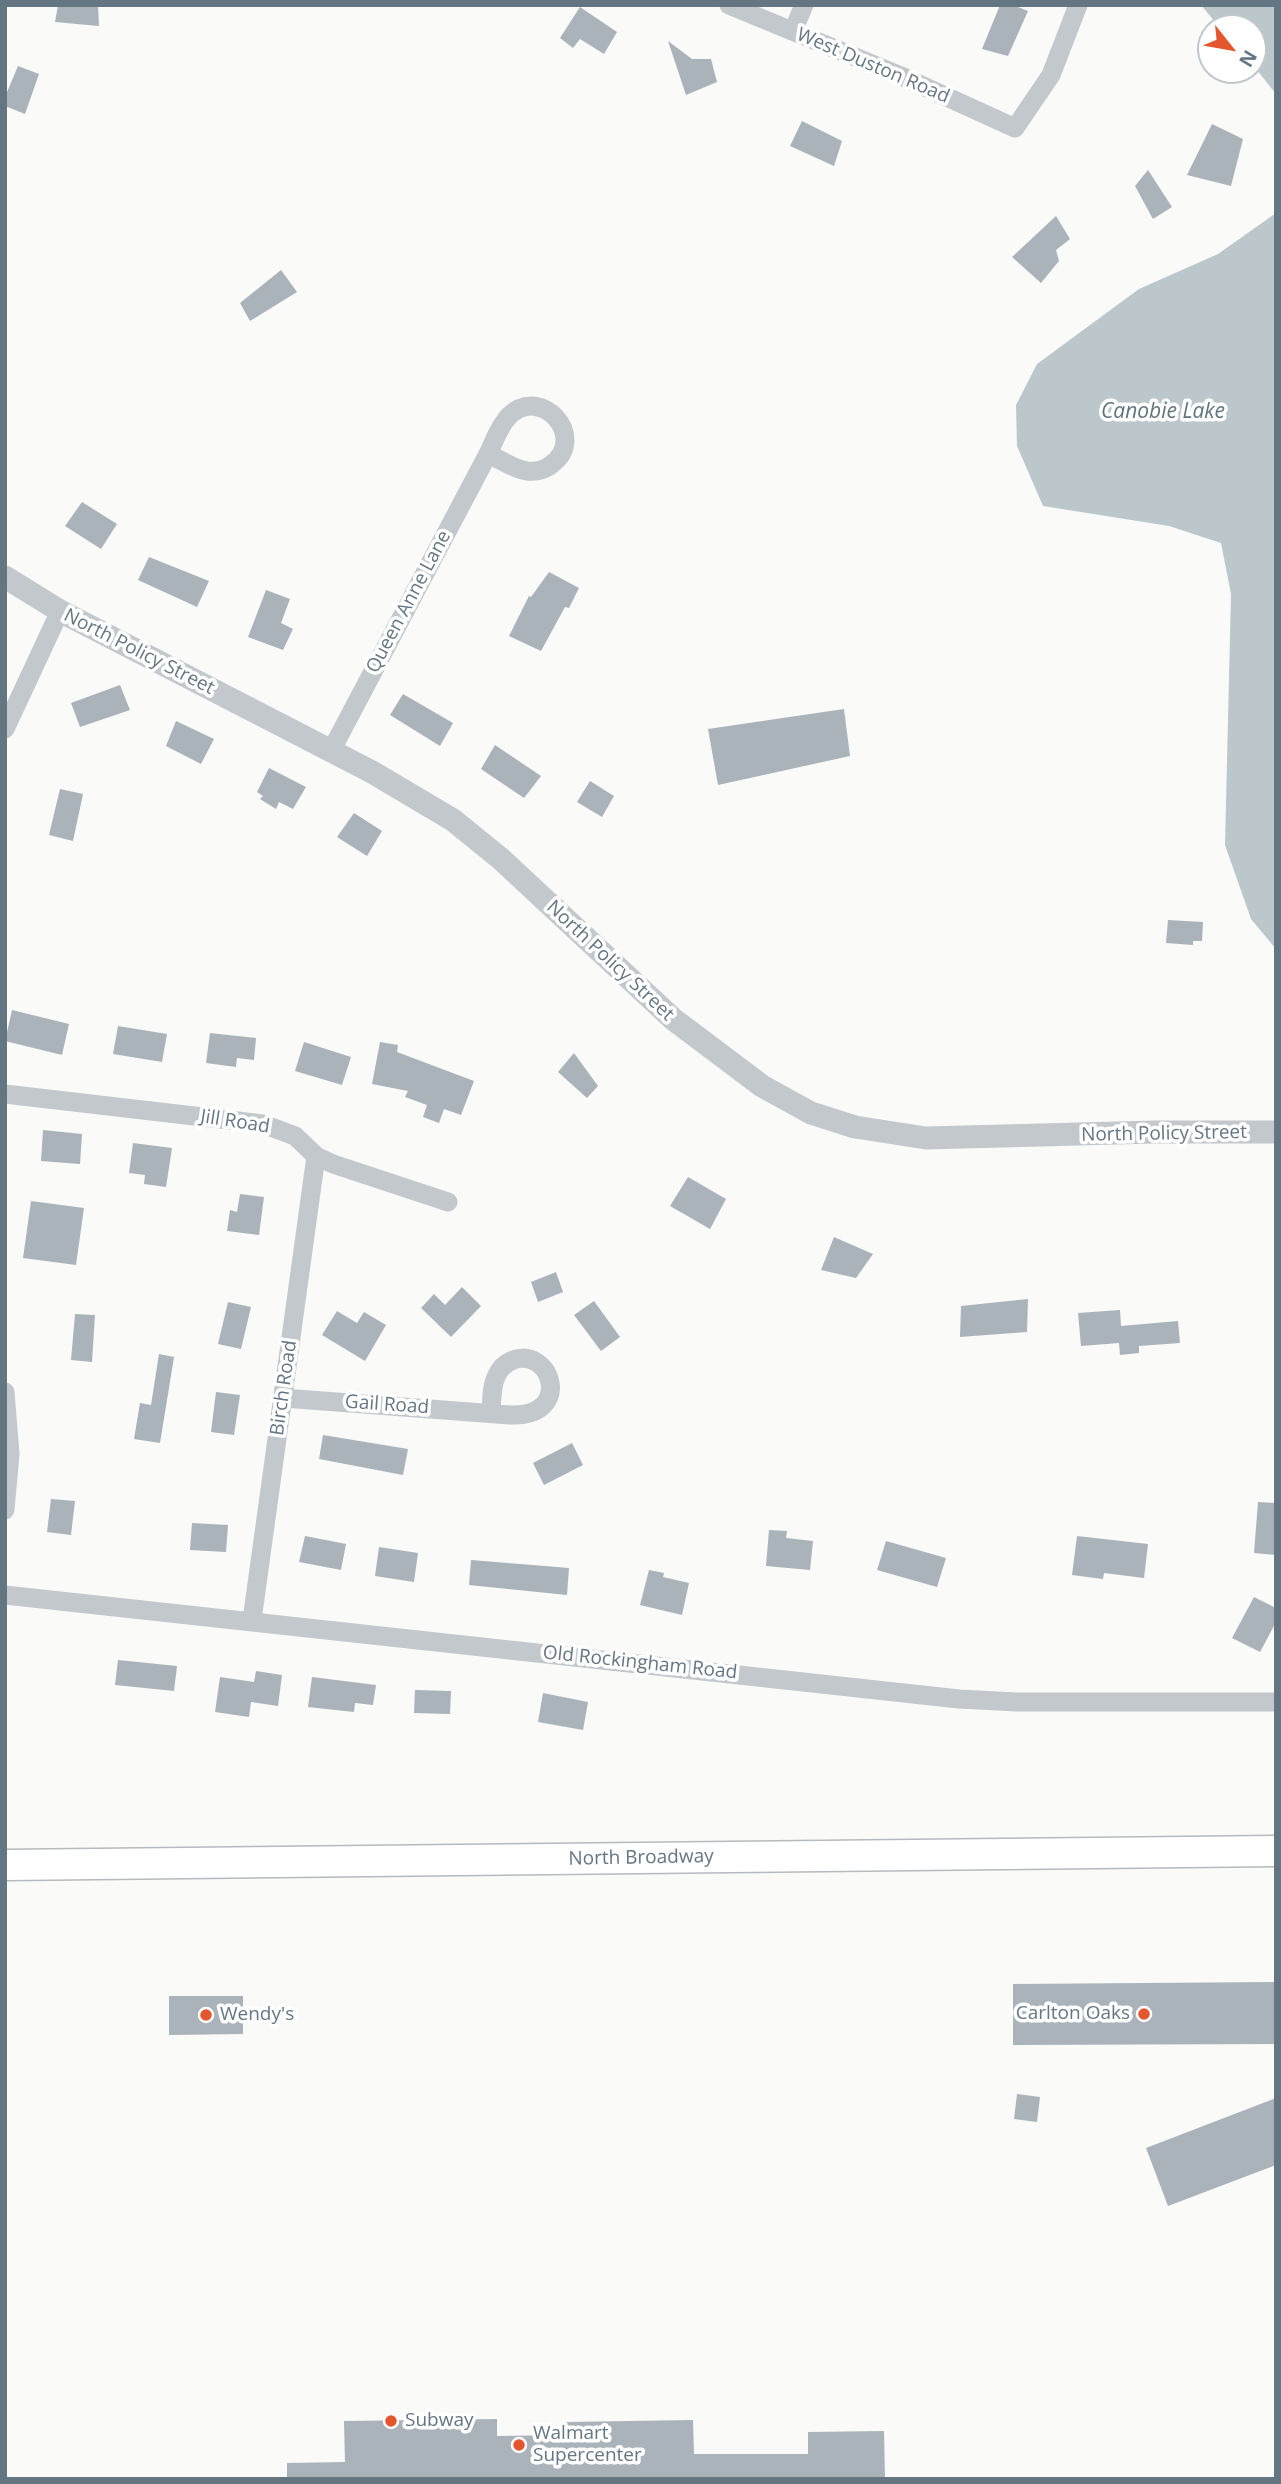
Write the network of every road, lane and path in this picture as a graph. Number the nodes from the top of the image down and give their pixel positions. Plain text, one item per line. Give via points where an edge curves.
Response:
1 (729, 5) edge
2 (804, 5) edge
3 (1078, 5) edge
4 (793, 31) junction
5 (488, 454) dead end
6 (5, 577) edge
7 (60, 611) junction
8 (5, 729) edge
9 (331, 751) junction
10 (5, 1094) edge
11 (1276, 1132) edge
12 (316, 1156) junction
13 (449, 1202) dead end
14 (5, 1392) edge
15 (283, 1398) junction
16 (491, 1413) dead end
17 (5, 1510) edge
18 (5, 1595) edge
19 (252, 1620) junction
20 (1276, 1702) edge
21 (1276, 1851) edge
22 (5, 1865) edge

1 - 4 street, West Duston Road
2 - 4 street
3 - 4 street, West Duston Road via 1051,75 1015,128
5 - 9 street, Queen Anne Lane
6 - 7 street, North Policy Street
7 - 8 street
7 - 9 street, North Policy Street
9 - 11 street, North Policy Street via 426,803 479,839 673,1019 762,1086 823,1118 926,1138
10 - 12 street, Jill Road via 263,1124 295,1136
12 - 13 street, Jill Road
12 - 15 street, Birch Road
14 - 17 street via 10,1454
15 - 16 street, Gail Road
15 - 19 street, Birch Road
18 - 19 street, Old Rockingham Road
19 - 20 street, Old Rockingham Road via 959,1699
21 - 22 main road, North Broadway

